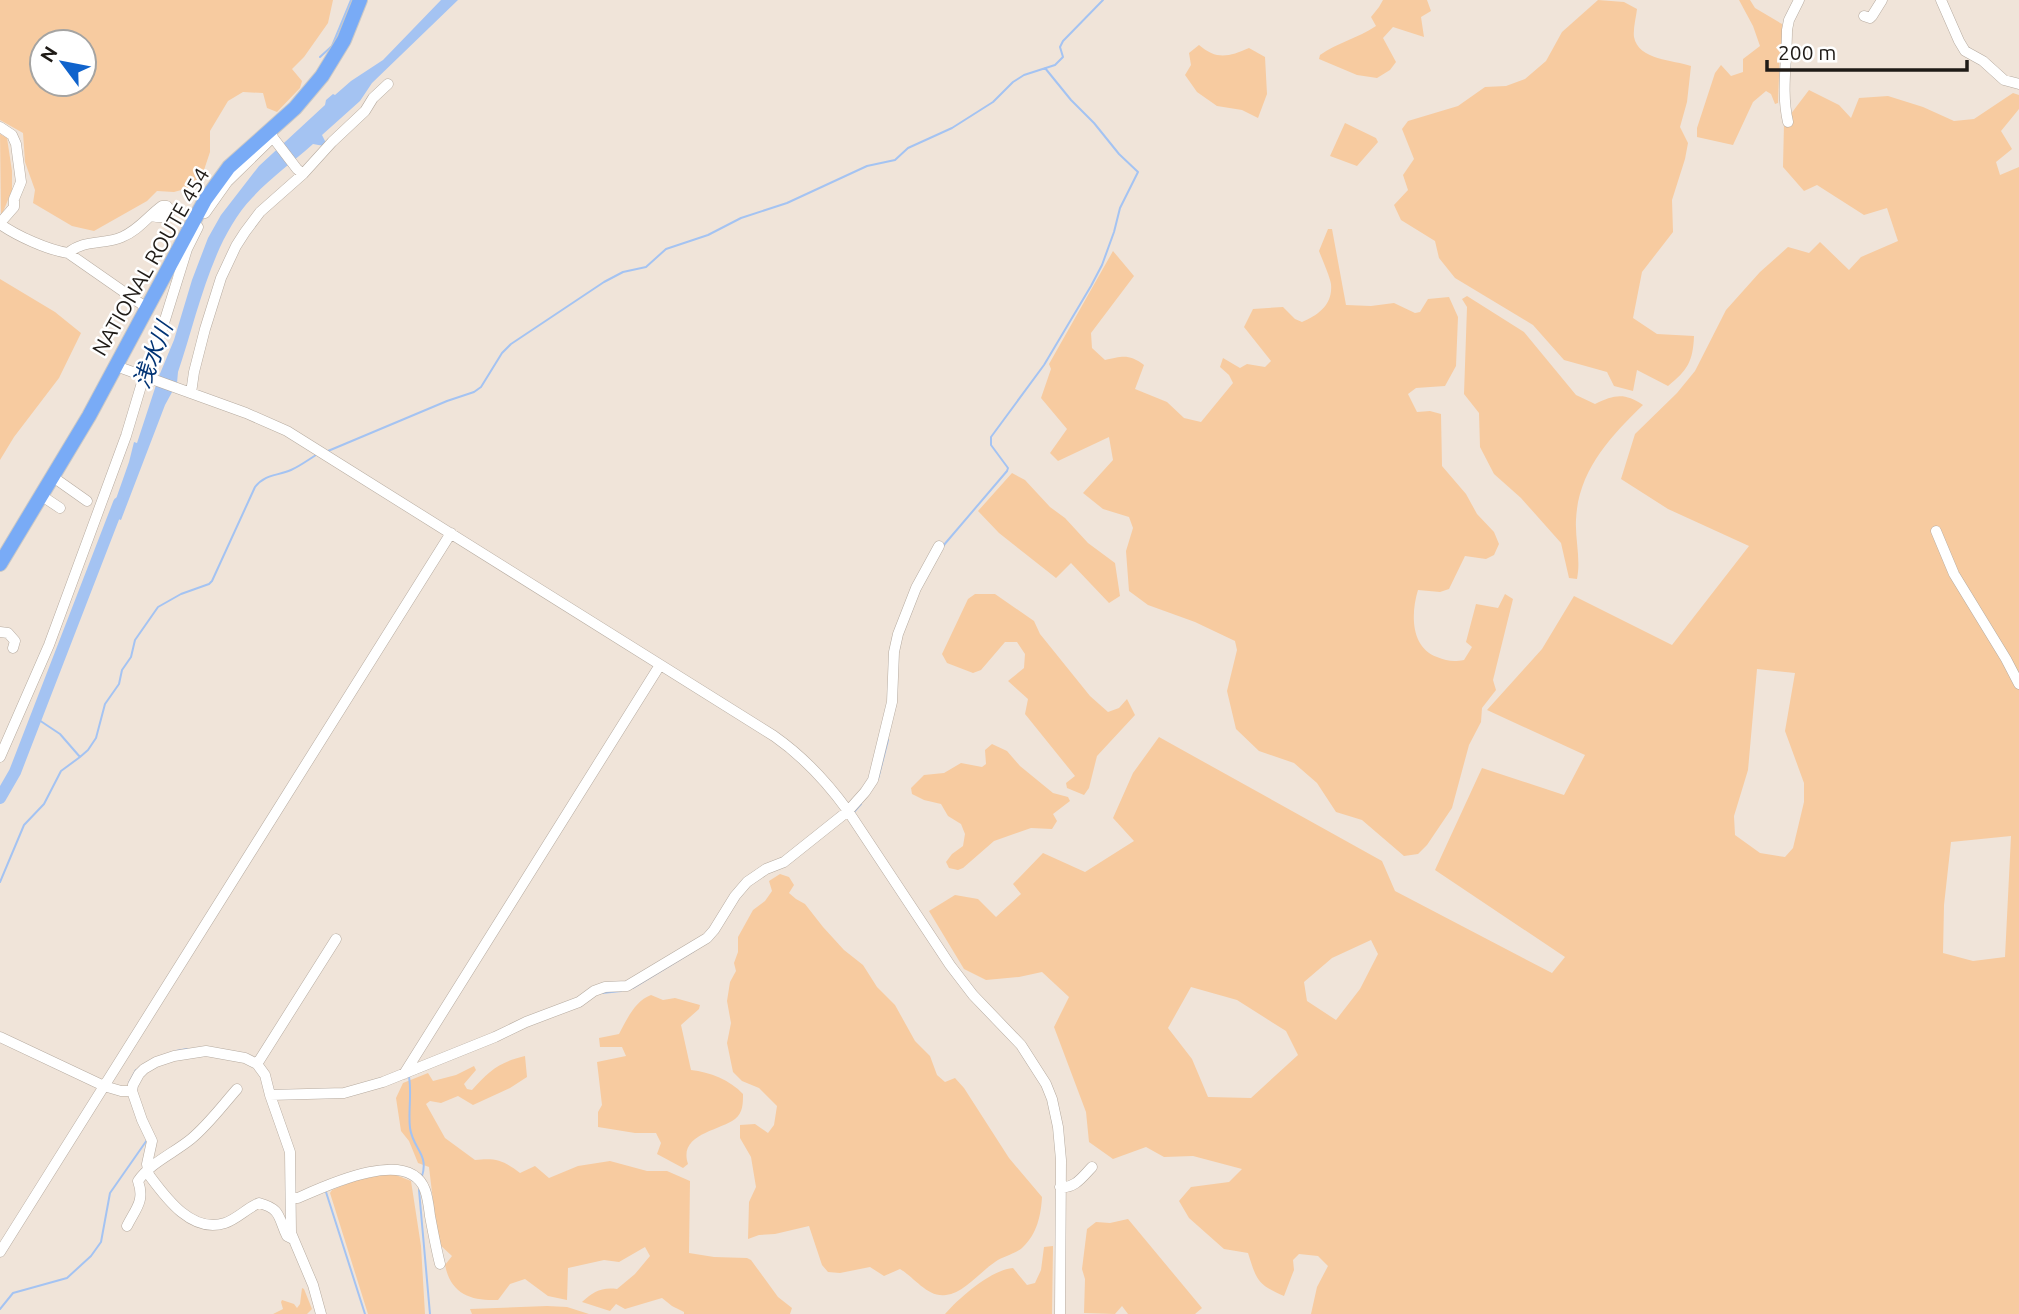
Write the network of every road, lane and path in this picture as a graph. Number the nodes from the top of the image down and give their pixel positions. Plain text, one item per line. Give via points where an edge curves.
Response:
1 (360, 0) edge
2 (1798, 0) edge
3 (1882, 0) edge
4 (1941, 0) edge
5 (1864, 16) dead end
6 (2019, 83) edge
7 (388, 84) dead end
8 (1788, 122) dead end
9 (0, 127) edge
10 (272, 137) junction
11 (300, 172) junction
12 (151, 216) dead end
13 (0, 224) edge
14 (68, 253) junction
15 (147, 308) junction
16 (116, 366) junction
17 (146, 377) junction
18 (187, 392) junction
19 (53, 477) junction
20 (42, 496) junction
21 (87, 501) dead end
22 (60, 508) dead end
23 (1936, 531) dead end
24 (451, 533) junction
25 (939, 546) dead end
26 (0, 564) edge
27 (0, 632) edge
28 (13, 648) dead end
29 (660, 665) junction
30 (2019, 684) edge
31 (0, 757) edge
32 (848, 811) junction
33 (336, 939) dead end
34 (0, 1037) edge
35 (257, 1064) junction
36 (403, 1074) junction
37 (104, 1086) junction
38 (237, 1089) dead end
39 (132, 1091) junction
40 (270, 1095) junction
41 (1092, 1167) dead end
42 (147, 1170) junction
43 (1060, 1187) junction
44 (291, 1198) junction
45 (127, 1226) dead end
46 (293, 1239) junction
47 (0, 1252) edge
48 (440, 1264) dead end
49 (321, 1314) edge
50 (1060, 1314) edge

1 - 10 highway, NATIONAL ROUTE 454 via 344,40 322,76
2 - 8 street via 1787,30 1784,99
3 - 5 street via 1870,18
4 - 6 street via 1965,51 2004,80
7 - 11 street
9 - 13 street via 16,144 21,182 14,207
10 - 11 street
10 - 15 highway, NATIONAL ROUTE 454 via 243,154 216,182
10 - 17 street via 227,182 196,231
11 - 18 street via 260,212 236,246 221,278
12 - 14 street via 120,238 86,243
13 - 14 street
14 - 15 street
15 - 16 highway, NATIONAL ROUTE 454
16 - 17 street
16 - 19 highway, NATIONAL ROUTE 454
17 - 18 street
17 - 31 street via 49,645
18 - 24 street via 287,430
19 - 20 highway, NATIONAL ROUTE 454
19 - 21 street
20 - 22 street
20 - 26 highway, NATIONAL ROUTE 454
23 - 30 street via 1954,574
24 - 29 street
24 - 37 street
25 - 32 street via 898,634 892,702 875,773
27 - 28 street via 12,636
29 - 32 street via 787,746 822,778
29 - 36 street
32 - 36 street via 785,862 747,882 707,938 636,982 594,991 579,1002
32 - 43 street via 963,982 1041,1074 1058,1127
33 - 35 street
34 - 37 street
35 - 39 street via 206,1051 174,1056 144,1069
35 - 40 street
36 - 40 street via 344,1093
37 - 39 street
37 - 47 street
38 - 42 street via 195,1135
39 - 42 street via 152,1141
40 - 44 street via 290,1152
41 - 43 street via 1073,1186
42 - 45 street via 138,1181 141,1198
42 - 46 street via 172,1204 193,1220 227,1222 259,1203 273,1208 282,1219 286,1236
43 - 50 street
44 - 46 street
44 - 48 street via 381,1170 408,1172 424,1187
46 - 49 street

